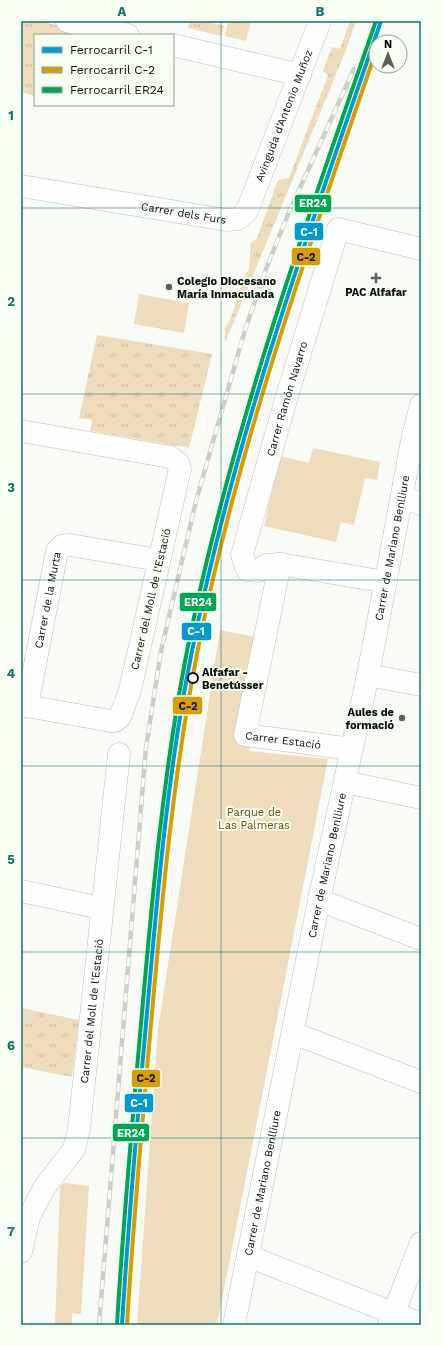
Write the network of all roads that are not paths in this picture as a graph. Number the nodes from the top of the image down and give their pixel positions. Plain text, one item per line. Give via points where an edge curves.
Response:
1 (67, 21) edge
2 (320, 21) edge
3 (124, 34) edge
4 (174, 45) edge
5 (300, 75) junction
6 (21, 186) edge
7 (248, 211) joint
8 (421, 249) edge
9 (421, 405) edge
10 (21, 431) edge
11 (411, 500) edge
12 (159, 560) junction
13 (280, 564) junction
14 (386, 582) junction
15 (368, 675) junction
16 (421, 685) edge
17 (24, 706) edge
18 (352, 749) junction
19 (119, 754) dead end
20 (345, 782) junction
21 (421, 798) edge
22 (21, 891) edge
23 (319, 900) junction
24 (101, 908) junction
25 (421, 939) edge
26 (294, 1033) junction
27 (421, 1082) edge
28 (421, 1243) edge
29 (21, 1252) edge
30 (248, 1256) junction
31 (391, 1319) edge
32 (421, 1324) edge
33 (234, 1325) edge

1 - 3 street
2 - 5 street, Avinguda d’Antonio Muñoz
4 - 5 street
5 - 7 street, Avinguda d’Antonio Muñoz
6 - 7 street, Carrer dels Furs via 226,220 238,219
8 - 13 street, Carrer Ramón Navarro via 338,229 242,555 247,570 258,571 266,565
9 - 11 street, Carrer de Mariano Benlliure
10 - 12 street, Carrer del Moll de l'Estació via 170,457 178,463 180,469
11 - 14 street, Carrer de Mariano Benlliure
12 - 17 street, Carrer del Moll de l'Estació via 130,690 120,717 111,721
12 - 17 street, Carrer de la Murta via 70,544 62,546 57,551
13 - 14 street
13 - 18 street, Carrer Estació via 245,736
14 - 15 street, Carrer de Mariano Benlliure
15 - 16 street
15 - 18 street, Carrer de Mariano Benlliure
18 - 20 street, Carrer de Mariano Benlliure
19 - 24 street, Carrer del Moll de l'Estació
20 - 21 street
20 - 23 street, Carrer de Mariano Benlliure
22 - 24 street
23 - 25 street
23 - 26 street, Carrer de Mariano Benlliure
24 - 29 street, Carrer del Moll de l'Estació via 80,1129 74,1149 44,1188 29,1217
26 - 27 street
26 - 30 street, Carrer de Mariano Benlliure
28 - 31 street
30 - 31 street
30 - 33 street, Carrer de Mariano Benlliure
31 - 32 street

